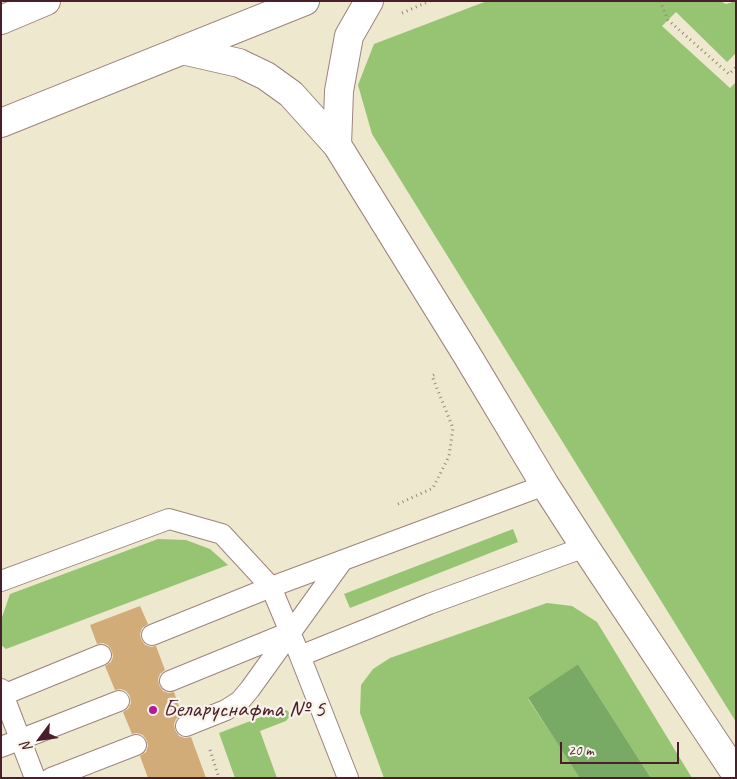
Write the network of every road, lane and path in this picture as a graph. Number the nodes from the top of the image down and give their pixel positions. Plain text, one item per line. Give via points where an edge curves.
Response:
1 (46, 1) edge
2 (305, 1) edge
3 (369, 1) edge
4 (660, 1) edge
5 (1, 20) edge
6 (182, 50) junction
7 (736, 67) edge
8 (1, 123) edge
9 (337, 145) junction
10 (545, 485) junction
11 (585, 547) junction
12 (343, 560) junction
13 (1, 581) edge
14 (271, 587) junction
15 (290, 632) junction
16 (152, 635) dead end
17 (101, 655) dead end
18 (300, 656) junction
19 (170, 681) dead end
20 (2, 692) edge
21 (119, 701) dead end
22 (186, 726) dead end
23 (20, 740) junction
24 (136, 745) dead end
25 (1, 747) edge
26 (736, 774) edge
27 (35, 778) edge
28 (51, 778) edge
29 (348, 778) edge

1 - 5 main road
2 - 6 main road
3 - 9 main road via 349,36 339,91
4 - 7 path via 668,20 729,74
6 - 8 main road
6 - 9 main road via 239,63 266,76 290,94
9 - 10 main road
10 - 11 main road
10 - 12 lane
11 - 18 lane
11 - 26 main road
12 - 14 lane
12 - 15 lane
13 - 14 lane via 169,519 222,534
14 - 15 lane
14 - 16 lane
15 - 18 lane
15 - 19 lane
15 - 22 lane via 240,701
17 - 20 lane
18 - 29 lane
20 - 23 lane
21 - 23 lane
23 - 25 lane
23 - 27 lane
24 - 28 lane

